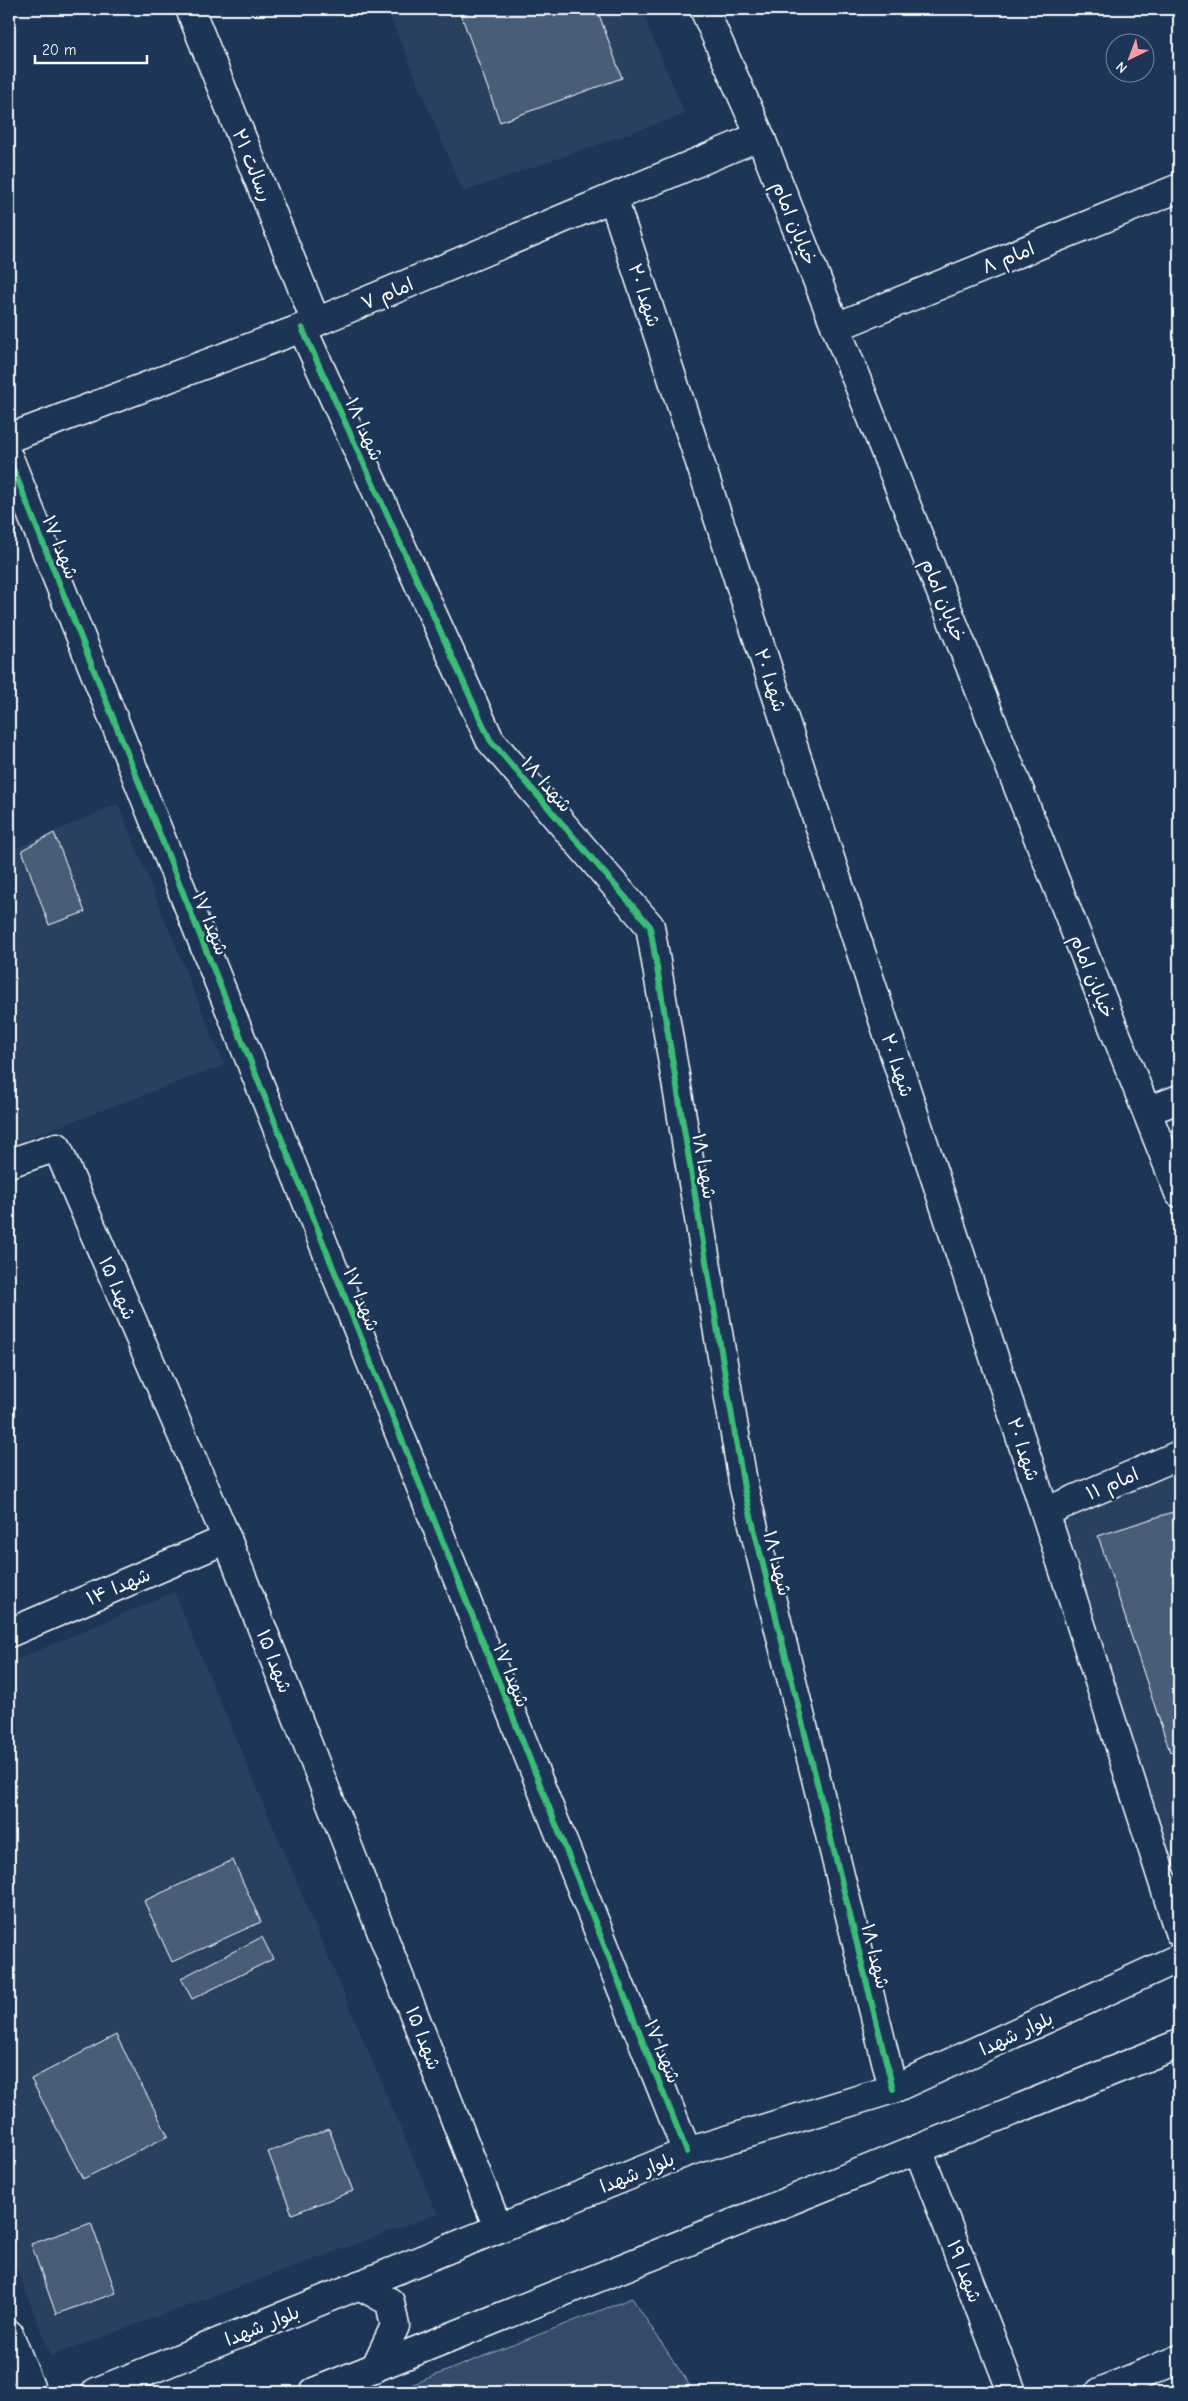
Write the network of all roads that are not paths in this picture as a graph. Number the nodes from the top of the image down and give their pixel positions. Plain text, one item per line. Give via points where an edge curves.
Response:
1 (190, 9) edge
2 (704, 9) edge
3 (760, 136) junction
4 (1179, 188) edge
5 (613, 198) junction
6 (309, 325) junction
7 (836, 327) junction
8 (9, 438) edge
9 (9, 458) edge
10 (1179, 1099) edge
11 (1147, 1110) junction
12 (9, 1163) edge
13 (1179, 1193) edge
14 (1179, 1455) edge
15 (1045, 1512) junction
16 (227, 1539) junction
17 (9, 1633) edge
18 (1179, 1932) edge
19 (1179, 1958) edge
20 (1179, 2044) edge
21 (893, 2089) junction
22 (918, 2149) junction
23 (687, 2152) junction
24 (498, 2228) junction
25 (359, 2285) junction
26 (9, 2334) edge
27 (1179, 2359) edge
28 (375, 2368) junction
29 (32, 2392) edge
30 (96, 2392) edge
31 (314, 2392) edge
32 (1012, 2392) edge
33 (1100, 2392) edge

1 - 6 street, رسالت ۲۱
2 - 3 street, خیابان امام
3 - 5 street, امام ۷
3 - 7 street, خیابان امام
4 - 7 street, امام ۸
5 - 6 street, امام ۷
5 - 15 street, شهدا ۲۰
6 - 8 street, امام ۷
6 - 21 street, شهدا ۱۸ via 490,740 650,926 744,1488
7 - 11 street, خیابان امام
9 - 23 street, شهدا ۱۷
10 - 11 street
11 - 13 street, خیابان امام
12 - 16 street, شهدا ۱۵ via 57,1147
14 - 15 street, امام ۱۱
15 - 18 street, شهدا ۲۰
16 - 17 street, شهدا ۱۴
16 - 24 street, شهدا ۱۵
19 - 21 street, بلوار شهدا
20 - 22 street
21 - 23 street, بلوار شهدا
22 - 28 street
22 - 32 street, شهدا ۱۹
23 - 24 street, بلوار شهدا
24 - 25 street, بلوار شهدا
25 - 28 street via 390,2302 395,2326
25 - 30 street, بلوار شهدا
26 - 29 street
27 - 33 street
28 - 31 street

